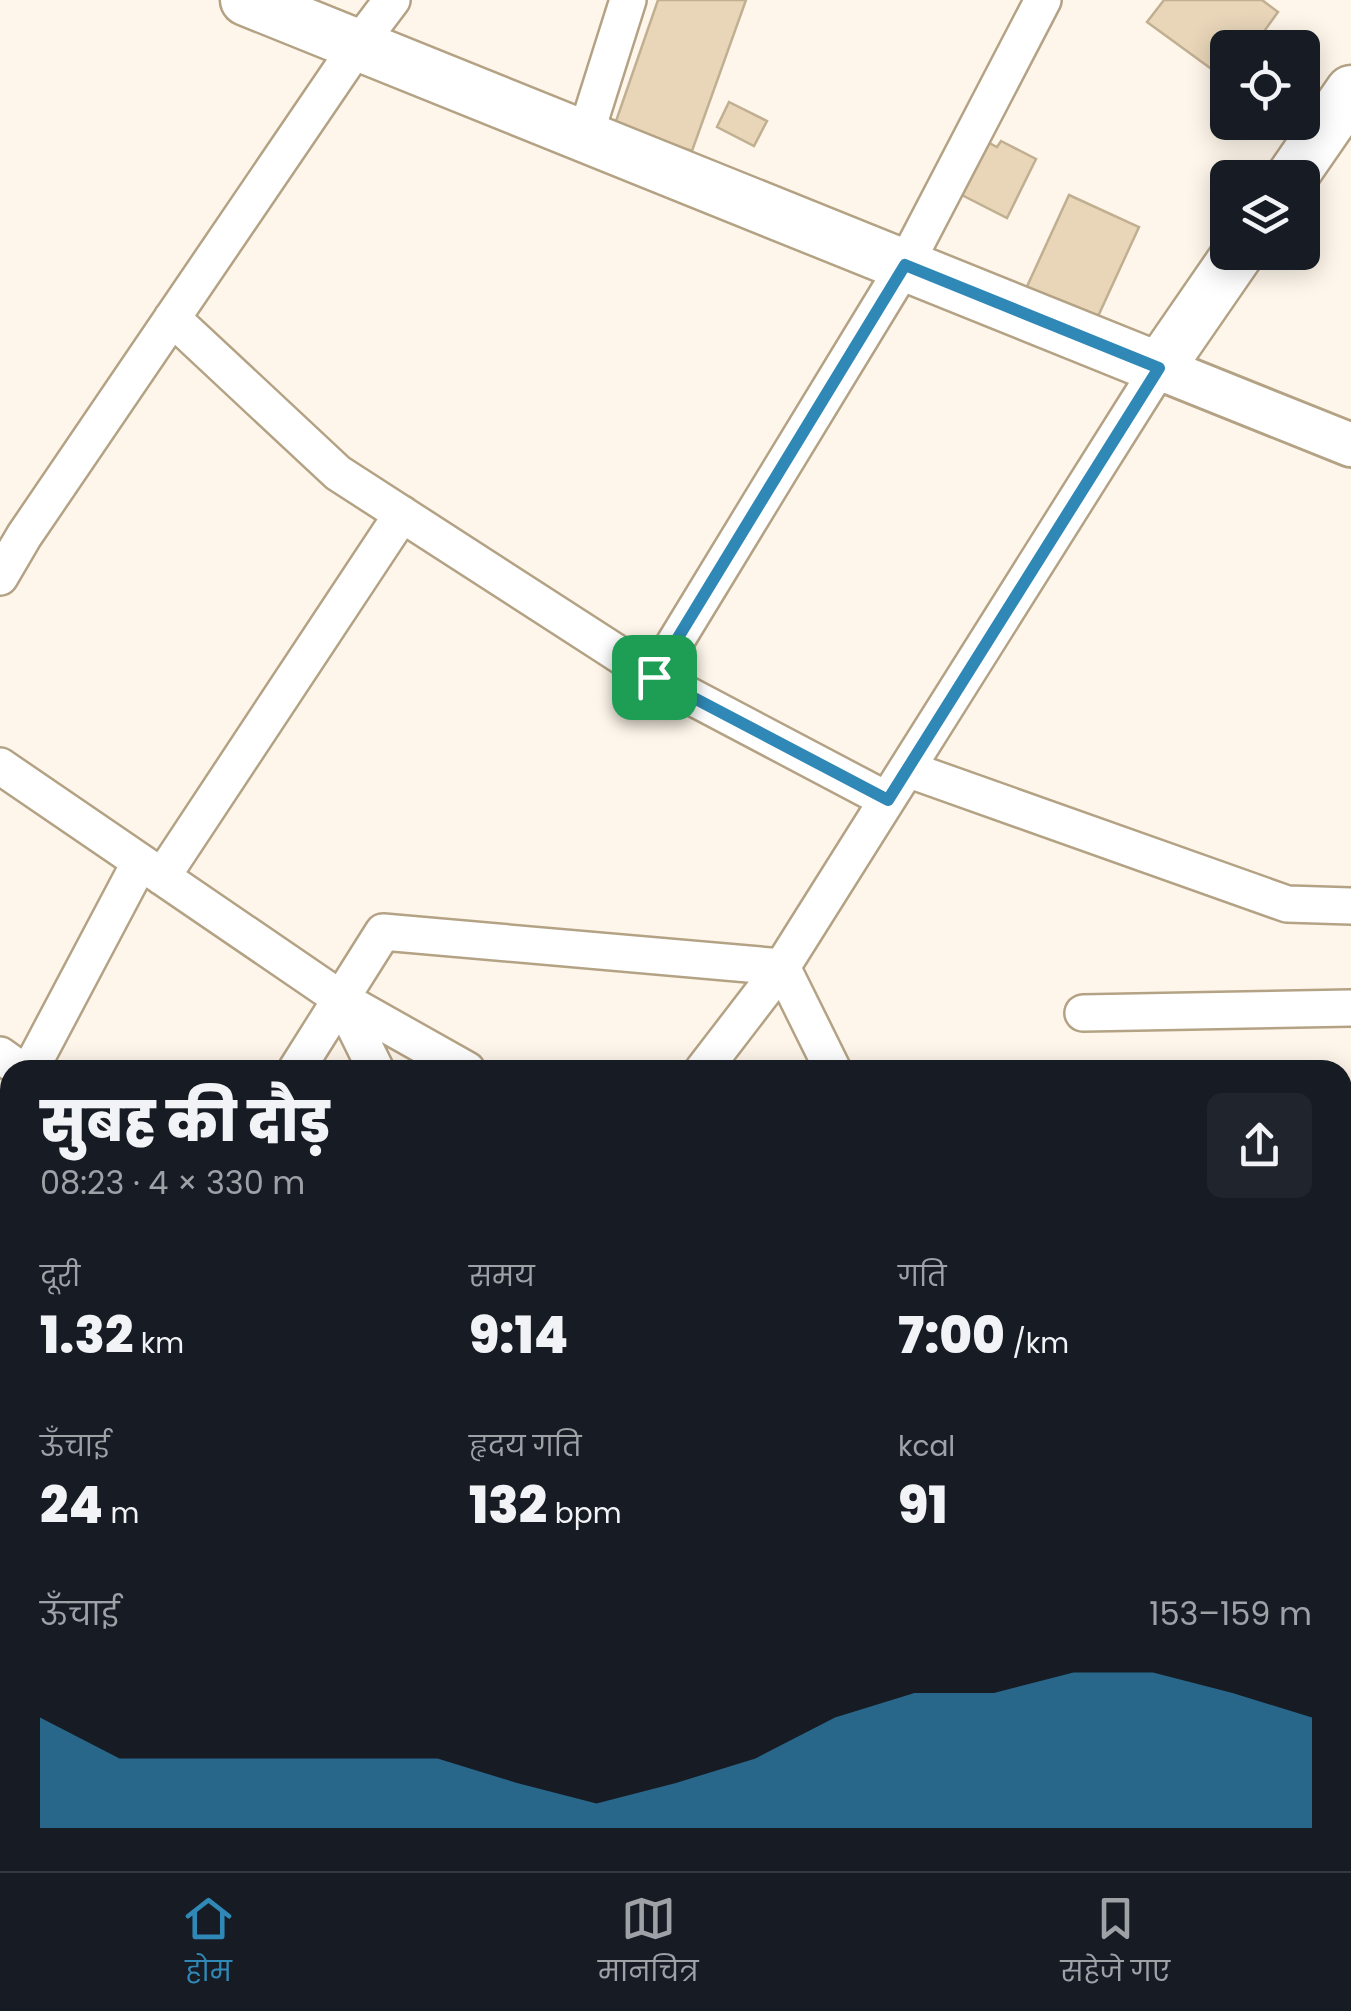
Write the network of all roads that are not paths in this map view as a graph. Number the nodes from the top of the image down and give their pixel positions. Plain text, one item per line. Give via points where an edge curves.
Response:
1 (246, 0) edge
2 (392, 0) edge
3 (628, 0) edge
4 (1044, 0) edge
5 (358, 45) junction
6 (1351, 91) edge
7 (585, 136) junction
8 (1303, 160) edge
9 (905, 265) junction
10 (1227, 270) edge
11 (172, 318) junction
12 (1159, 368) junction
13 (1351, 445) edge
14 (402, 514) junction
15 (12, 527) edge
16 (0, 577) edge
17 (654, 677) junction
18 (0, 766) edge
19 (908, 768) junction
20 (888, 800) junction
21 (151, 869) junction
22 (1351, 906) edge
23 (782, 968) junction
24 (341, 999) junction
25 (1351, 1000) edge
26 (1350, 1008) edge
27 (1084, 1014) dead end
28 (36, 1060) edge
29 (302, 1060) edge
30 (371, 1060) edge
31 (450, 1060) edge
32 (711, 1060) edge
33 (828, 1060) edge

1 - 5 main road
2 - 5 street
3 - 7 street
4 - 9 street
5 - 7 main road
5 - 11 street
6 - 8 main road
7 - 9 main road
9 - 12 main road
9 - 17 street
10 - 12 main road
11 - 14 street via 338,472
11 - 15 street
12 - 13 street
12 - 19 street
14 - 17 street
14 - 21 street
15 - 16 street
17 - 20 street
18 - 21 street
19 - 20 street
19 - 22 street via 1287,904
20 - 23 street
21 - 24 street
21 - 28 street
23 - 24 street via 383,932
23 - 32 street
23 - 33 street
24 - 29 street
24 - 30 street
24 - 31 street
25 - 26 street
26 - 27 street

